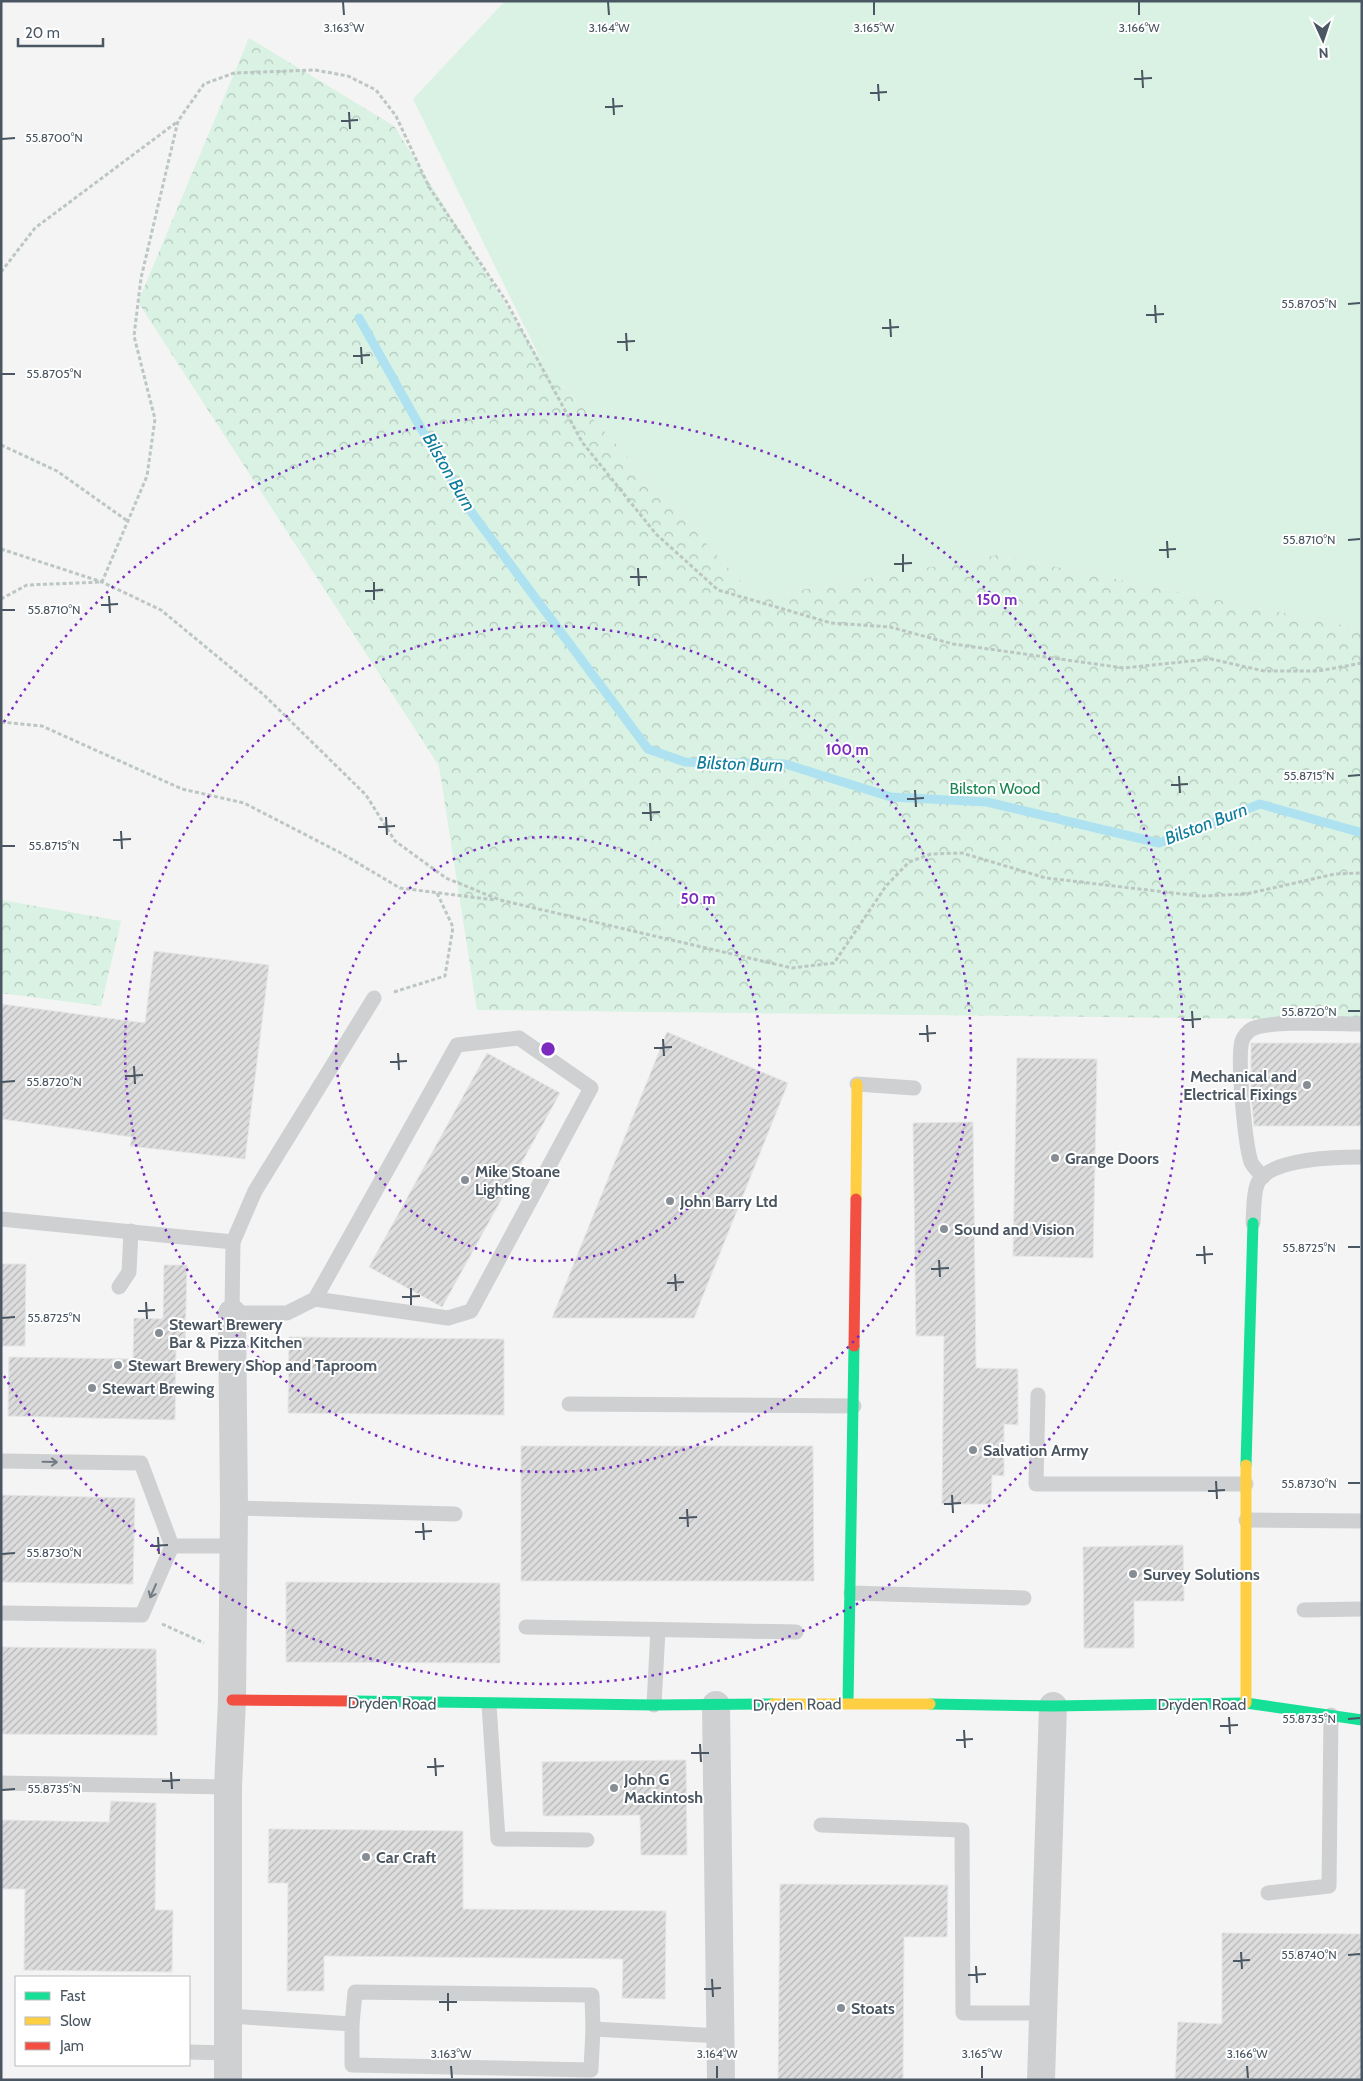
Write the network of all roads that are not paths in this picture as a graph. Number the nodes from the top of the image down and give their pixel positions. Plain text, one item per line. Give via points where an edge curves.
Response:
1 (374, 998) road end
2 (1362, 1024) edge
3 (857, 1084) joint
4 (914, 1088) dead end
5 (1362, 1157) edge
6 (1263, 1177) junction
7 (1, 1220) edge
8 (1253, 1223) joint
9 (131, 1231) junction
10 (233, 1242) junction
11 (119, 1287) dead end
12 (315, 1299) junction
13 (232, 1313) junction
14 (1038, 1395) dead end
15 (569, 1404) dead end
16 (854, 1406) junction
17 (1, 1461) edge
18 (1246, 1484) junction
19 (234, 1508) junction
20 (455, 1514) dead end
21 (1246, 1520) junction
22 (1362, 1520) edge
23 (172, 1546) junction
24 (233, 1546) junction
25 (851, 1593) junction
26 (1024, 1598) dead end
27 (1362, 1609) edge
28 (1304, 1610) dead end
29 (1, 1613) edge
30 (526, 1627) dead end
31 (658, 1630) junction
32 (796, 1632) dead end
33 (232, 1700) junction
34 (848, 1703) junction
35 (1246, 1703) junction
36 (489, 1705) junction
37 (654, 1705) junction
38 (716, 1706) junction
39 (1053, 1706) junction
40 (1332, 1715) junction
41 (1362, 1720) edge
42 (1, 1783) edge
43 (228, 1787) junction
44 (821, 1825) dead end
45 (587, 1840) dead end
46 (1268, 1894) dead end
47 (1043, 2013) junction
48 (229, 2016) junction
49 (352, 2024) junction
50 (593, 2029) junction
51 (720, 2036) junction
52 (190, 2052) edge
53 (228, 2053) junction
54 (228, 2080) edge
55 (721, 2080) edge
56 (1041, 2080) edge

1 - 10 lane via 255,1191
2 - 6 lane via 1261,1026 1250,1030 1242,1039 1240,1056 1247,1145 1252,1164
3 - 4 lane
3 - 16 street
5 - 6 lane via 1295,1162 1271,1170
6 - 8 lane via 1257,1183
7 - 9 lane
8 - 18 street
9 - 10 lane
9 - 11 lane via 129,1272
10 - 13 lane
12 - 12 lane via 458,1045 519,1038 591,1088 471,1311 448,1318
12 - 13 lane via 287,1313
13 - 19 street
14 - 18 lane via 1036,1484
15 - 16 lane
16 - 25 street
17 -> 23 lane via 141,1463
18 - 21 street
19 - 20 lane
19 - 24 street
21 - 22 lane
21 - 35 street
23 - 24 lane
23 -> 29 lane via 142,1615
24 - 33 street
25 - 26 lane
25 - 34 street
27 - 28 lane
30 - 31 lane
31 - 32 lane
31 - 37 lane
33 - 36 street, Dryden Road
33 - 43 street
34 - 38 street, Dryden Road
34 - 39 street, Dryden Road
35 - 39 street, Dryden Road
35 - 40 street, Dryden Road
36 - 37 street, Dryden Road
36 - 45 lane via 498,1838
37 - 38 street, Dryden Road
38 - 51 street
39 - 47 street
40 - 41 street, Dryden Road
40 - 46 lane via 1329,1886
42 - 43 lane
43 - 48 street
44 - 47 lane via 962,1830 963,2013
47 - 56 street
48 - 49 lane
48 - 53 street
49 - 50 lane via 355,1992 582,1995 592,1996
49 - 50 lane via 352,2065 591,2070
50 - 51 lane
51 - 55 street
52 - 53 lane
53 - 54 street

